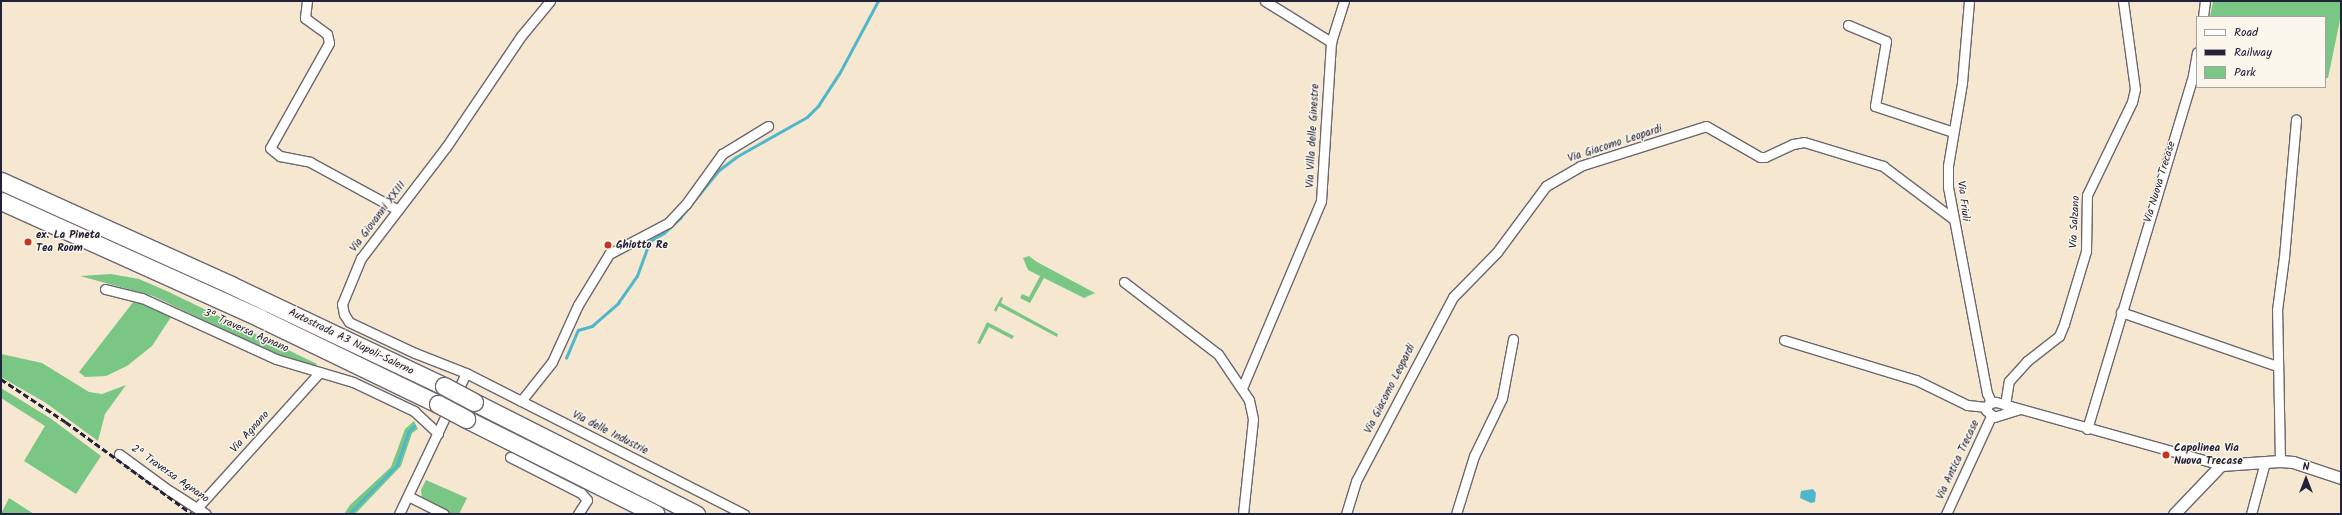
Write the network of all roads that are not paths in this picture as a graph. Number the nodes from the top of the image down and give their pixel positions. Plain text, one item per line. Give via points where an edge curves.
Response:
1 (307, 1) edge
2 (550, 1) edge
3 (1265, 1) edge
4 (1344, 1) edge
5 (1969, 1) edge
6 (2123, 1) edge
7 (2205, 1) edge
8 (2203, 16) edge
9 (1848, 25) dead end
10 (1331, 42) junction
11 (2196, 58) edge
12 (2296, 120) dead end
13 (768, 126) dead end
14 (1953, 132) junction
15 (1, 181) edge
16 (1, 201) edge
17 (398, 210) junction
18 (1952, 218) junction
19 (1124, 282) dead end
20 (105, 288) dead end
21 (2121, 312) junction
22 (1513, 339) dead end
23 (1784, 340) dead end
24 (2277, 366) junction
25 (320, 372) junction
26 (466, 373) junction
27 (1242, 388) junction
28 (521, 401) junction
29 (1996, 408) junction
30 (2087, 428) junction
31 (438, 433) junction
32 (120, 454) dead end
33 (510, 457) dead end
34 (2280, 461) junction
35 (2265, 462) junction
36 (2221, 465) junction
37 (2341, 478) edge
38 (408, 496) junction
39 (197, 508) junction
40 (206, 514) edge
41 (399, 514) edge
42 (444, 514) edge
43 (578, 514) edge
44 (656, 514) edge
45 (696, 514) edge
46 (744, 514) edge
47 (1243, 514) edge
48 (1346, 514) edge
49 (1456, 514) edge
50 (1946, 514) edge
51 (2174, 514) edge
52 (2251, 514) edge

1 - 17 street via 305,18 327,34 329,43 270,148 280,156 310,162
2 - 17 street, Via Giovanni XXIII via 522,36 446,147
3 - 10 street
4 - 10 street, Via Villa delle Ginestre
5 - 14 street, Via Friuli via 1962,84
6 - 29 street, Via Salzano via 2135,89 2132,102 2087,195 2086,251 2064,324 2059,336 2027,361 2010,381
7 - 8 street
9 - 14 street via 1886,41 1875,106
10 - 27 street, Via Villa delle Ginestre via 1321,201
11 - 21 street, Via Nuova Trecase via 2193,75
12 - 24 street via 2277,310
13 - 28 street via 722,154 686,204 668,224 609,254 578,305 552,362
14 - 18 street, Via Friuli via 1948,187
15 - 45 highway, Autostrada A3 Napoli-Salerno, bridge via 225,282 444,386
16 - 44 highway, Autostrada A3 Napoli-Salerno, bridge via 235,306 438,404
17 - 26 street, Via Giovanni XXIII via 361,258 342,304 344,314 349,322 415,353
18 - 29 street, Via Friuli via 1987,393
18 - 48 street, Via Giacomo Leopardi via 1883,166 1804,142 1760,157 1706,126 1573,169 1559,176 1536,196 1498,252 1453,297 1356,481
19 - 27 street via 1218,354
20 - 25 street, 3ª Traversa Agnano via 142,298 276,359
21 - 24 street
21 - 30 street, Via Nuova Trecase
22 - 49 street via 1502,398 1474,456
23 - 29 street via 1916,380 1967,405
24 - 34 street
25 - 31 street, 3ª Traversa Agnano via 353,382 414,410
25 - 39 street, Via Agnano
26 - 28 street, Via delle Industrie
26 - 31 street
27 - 47 street via 1249,400 1253,419
28 - 46 street, Via delle Industrie
29 - 30 street via 2020,410
29 - 50 street, Via Antica Trecase
30 - 36 street via 2168,448
31 - 38 street
32 - 39 street, 2ª Traversa Agnano
33 - 43 street via 582,493 587,500
34 - 35 street
34 - 37 street via 2293,462
35 - 36 street
35 - 52 street
36 - 51 street
38 - 41 street
38 - 42 street
39 - 40 street, 2ª Traversa Agnano

